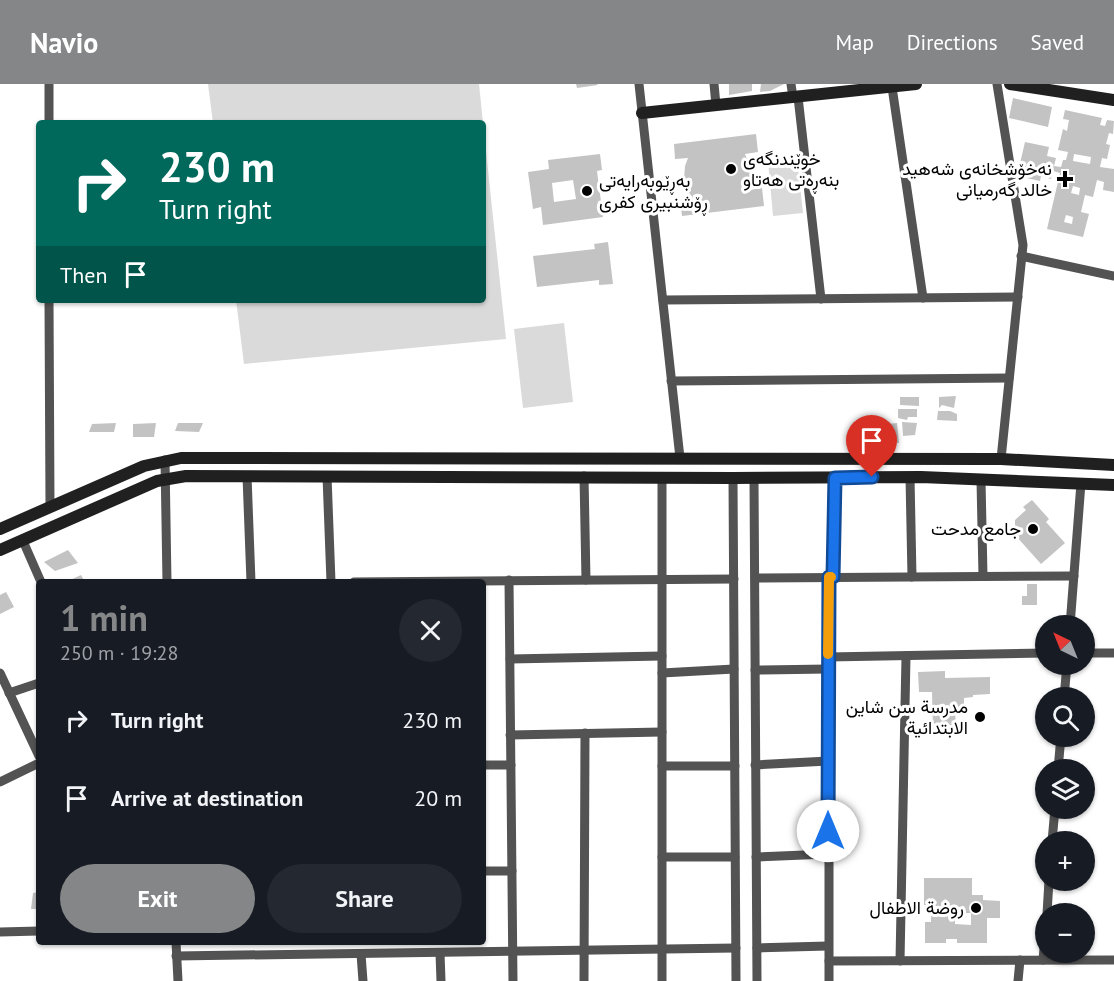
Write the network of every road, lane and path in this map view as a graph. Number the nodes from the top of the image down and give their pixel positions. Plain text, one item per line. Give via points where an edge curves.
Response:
1 (49, 84) edge
2 (639, 84) edge
3 (714, 84) edge
4 (791, 84) edge
5 (916, 84) edge
6 (997, 84) edge
7 (1010, 84) edge
8 (873, 87) edge
9 (892, 87) junction
10 (795, 97) junction
11 (1114, 100) edge
12 (716, 105) junction
13 (642, 113) junction
14 (49, 120) edge
15 (1022, 256) junction
16 (1114, 276) edge
17 (1018, 297) junction
18 (922, 298) junction
19 (821, 299) junction
20 (663, 300) junction
21 (49, 303) edge
22 (1009, 378) junction
23 (671, 381) junction
24 (632, 458) junction
25 (680, 458) junction
26 (799, 459) junction
27 (1001, 459) junction
28 (165, 460) junction
29 (1114, 465) edge
30 (247, 476) junction
31 (327, 476) junction
32 (584, 476) junction
33 (631, 477) junction
34 (799, 477) junction
35 (910, 477) junction
36 (663, 478) junction
37 (733, 478) junction
38 (754, 478) junction
39 (835, 478) junction
40 (165, 479) junction
41 (981, 480) junction
42 (1082, 483) junction
43 (1114, 485) edge
44 (50, 507) junction
45 (733, 510) junction
46 (754, 510) junction
47 (0, 529) edge
48 (22, 541) junction
49 (0, 550) edge
50 (983, 576) junction
51 (1074, 576) junction
52 (831, 577) junction
53 (912, 577) junction
54 (755, 578) junction
55 (40, 579) edge
56 (167, 579) edge
57 (251, 579) edge
58 (332, 579) edge
59 (662, 579) junction
60 (734, 579) junction
61 (486, 580) edge
62 (509, 580) junction
63 (586, 580) junction
64 (1071, 615) edge
65 (1114, 652) edge
66 (1095, 653) edge
67 (1035, 654) edge
68 (662, 656) junction
69 (906, 656) junction
70 (828, 657) junction
71 (510, 659) junction
72 (734, 669) junction
73 (828, 669) junction
74 (755, 670) junction
75 (0, 673) edge
76 (662, 673) junction
77 (36, 684) edge
78 (9, 693) junction
79 (662, 732) junction
80 (585, 733) junction
81 (510, 735) junction
82 (36, 750) edge
83 (828, 761) junction
84 (36, 764) edge
85 (486, 765) edge
86 (511, 765) junction
87 (755, 765) junction
88 (662, 766) junction
89 (735, 766) junction
90 (0, 782) edge
91 (828, 854) junction
92 (662, 857) junction
93 (735, 857) junction
94 (756, 857) junction
95 (486, 871) edge
96 (512, 871) junction
97 (36, 931) edge
98 (0, 932) edge
99 (176, 945) edge
100 (828, 946) junction
101 (736, 948) junction
102 (757, 948) junction
103 (662, 950) junction
104 (584, 951) junction
105 (512, 952) junction
106 (440, 953) junction
107 (361, 954) junction
108 (176, 956) junction
109 (900, 960) junction
110 (1020, 960) junction
111 (1035, 960) edge
112 (1095, 960) edge
113 (1114, 960) edge
114 (829, 961) junction
115 (178, 981) edge
116 (363, 981) edge
117 (441, 981) edge
118 (513, 981) edge
119 (584, 981) edge
120 (662, 981) edge
121 (736, 981) edge
122 (757, 981) edge
123 (830, 981) edge
124 (1018, 981) edge

1 - 14 street
2 - 13 street
3 - 12 street
4 - 10 street
5 - 9 street
6 - 15 street
7 - 11 street
8 - 9 street
8 - 10 street
9 - 18 street
10 - 12 street
10 - 19 street
12 - 13 street
13 - 20 street
15 - 16 street
15 - 17 street
17 - 18 street
17 - 22 street
18 - 19 street
19 - 20 street
20 - 23 street
21 - 44 street
22 - 23 street
22 - 27 street
23 - 25 street
24 - 25 street
24 - 28 street
24 - 33 street
25 - 26 street
26 - 27 street
26 - 34 street
27 - 29 street
28 - 40 street
28 - 44 street
30 - 31 street
30 - 40 street
30 - 57 street
31 - 32 street
31 - 58 street
32 - 33 street
32 - 63 street
33 - 36 street
34 - 38 street
34 - 39 street
35 - 39 street
35 - 41 street
35 - 53 street
36 - 37 street
36 - 59 street
37 - 38 street
37 - 45 street
38 - 46 street
39 - 52 street
40 - 48 street
40 - 56 street
41 - 42 street
41 - 50 street
42 - 43 street
42 - 51 street
44 - 47 street
45 - 46 street
45 - 60 street
46 - 54 street
48 - 49 street
48 - 55 street
50 - 51 street
50 - 53 street
51 - 64 street
52 - 53 street
52 - 54 street
52 - 70 street
54 - 74 street
59 - 60 street
59 - 63 street
59 - 68 street
60 - 72 street
61 - 62 street
62 - 63 street
62 - 71 street
65 - 66 street
67 - 69 street
68 - 71 street
68 - 76 street
69 - 70 street
69 - 109 street
70 - 73 street
71 - 81 street
72 - 76 street
72 - 89 street
73 - 74 street
73 - 83 street
74 - 87 street
75 - 78 street
76 - 79 street
77 - 78 street
78 - 82 street
79 - 80 street
79 - 88 street
80 - 81 street
80 - 104 street
81 - 86 street
83 - 87 street
83 - 91 street
84 - 90 street
85 - 86 street
86 - 96 street
87 - 94 street
88 - 89 street
88 - 92 street
89 - 93 street
91 - 94 street
91 - 100 street
92 - 93 street
92 - 103 street
93 - 101 street
94 - 102 street
95 - 96 street
96 - 105 street
97 - 98 street
99 - 108 street
100 - 102 street
100 - 114 street
101 - 103 street
101 - 121 street
102 - 122 street
103 - 104 street
103 - 120 street
104 - 105 street
104 - 119 street
105 - 106 street
105 - 118 street
106 - 107 street
106 - 117 street
107 - 108 street
107 - 116 street
108 - 115 street
109 - 110 street
109 - 114 street
110 - 111 street
110 - 124 street
112 - 113 street
114 - 123 street

